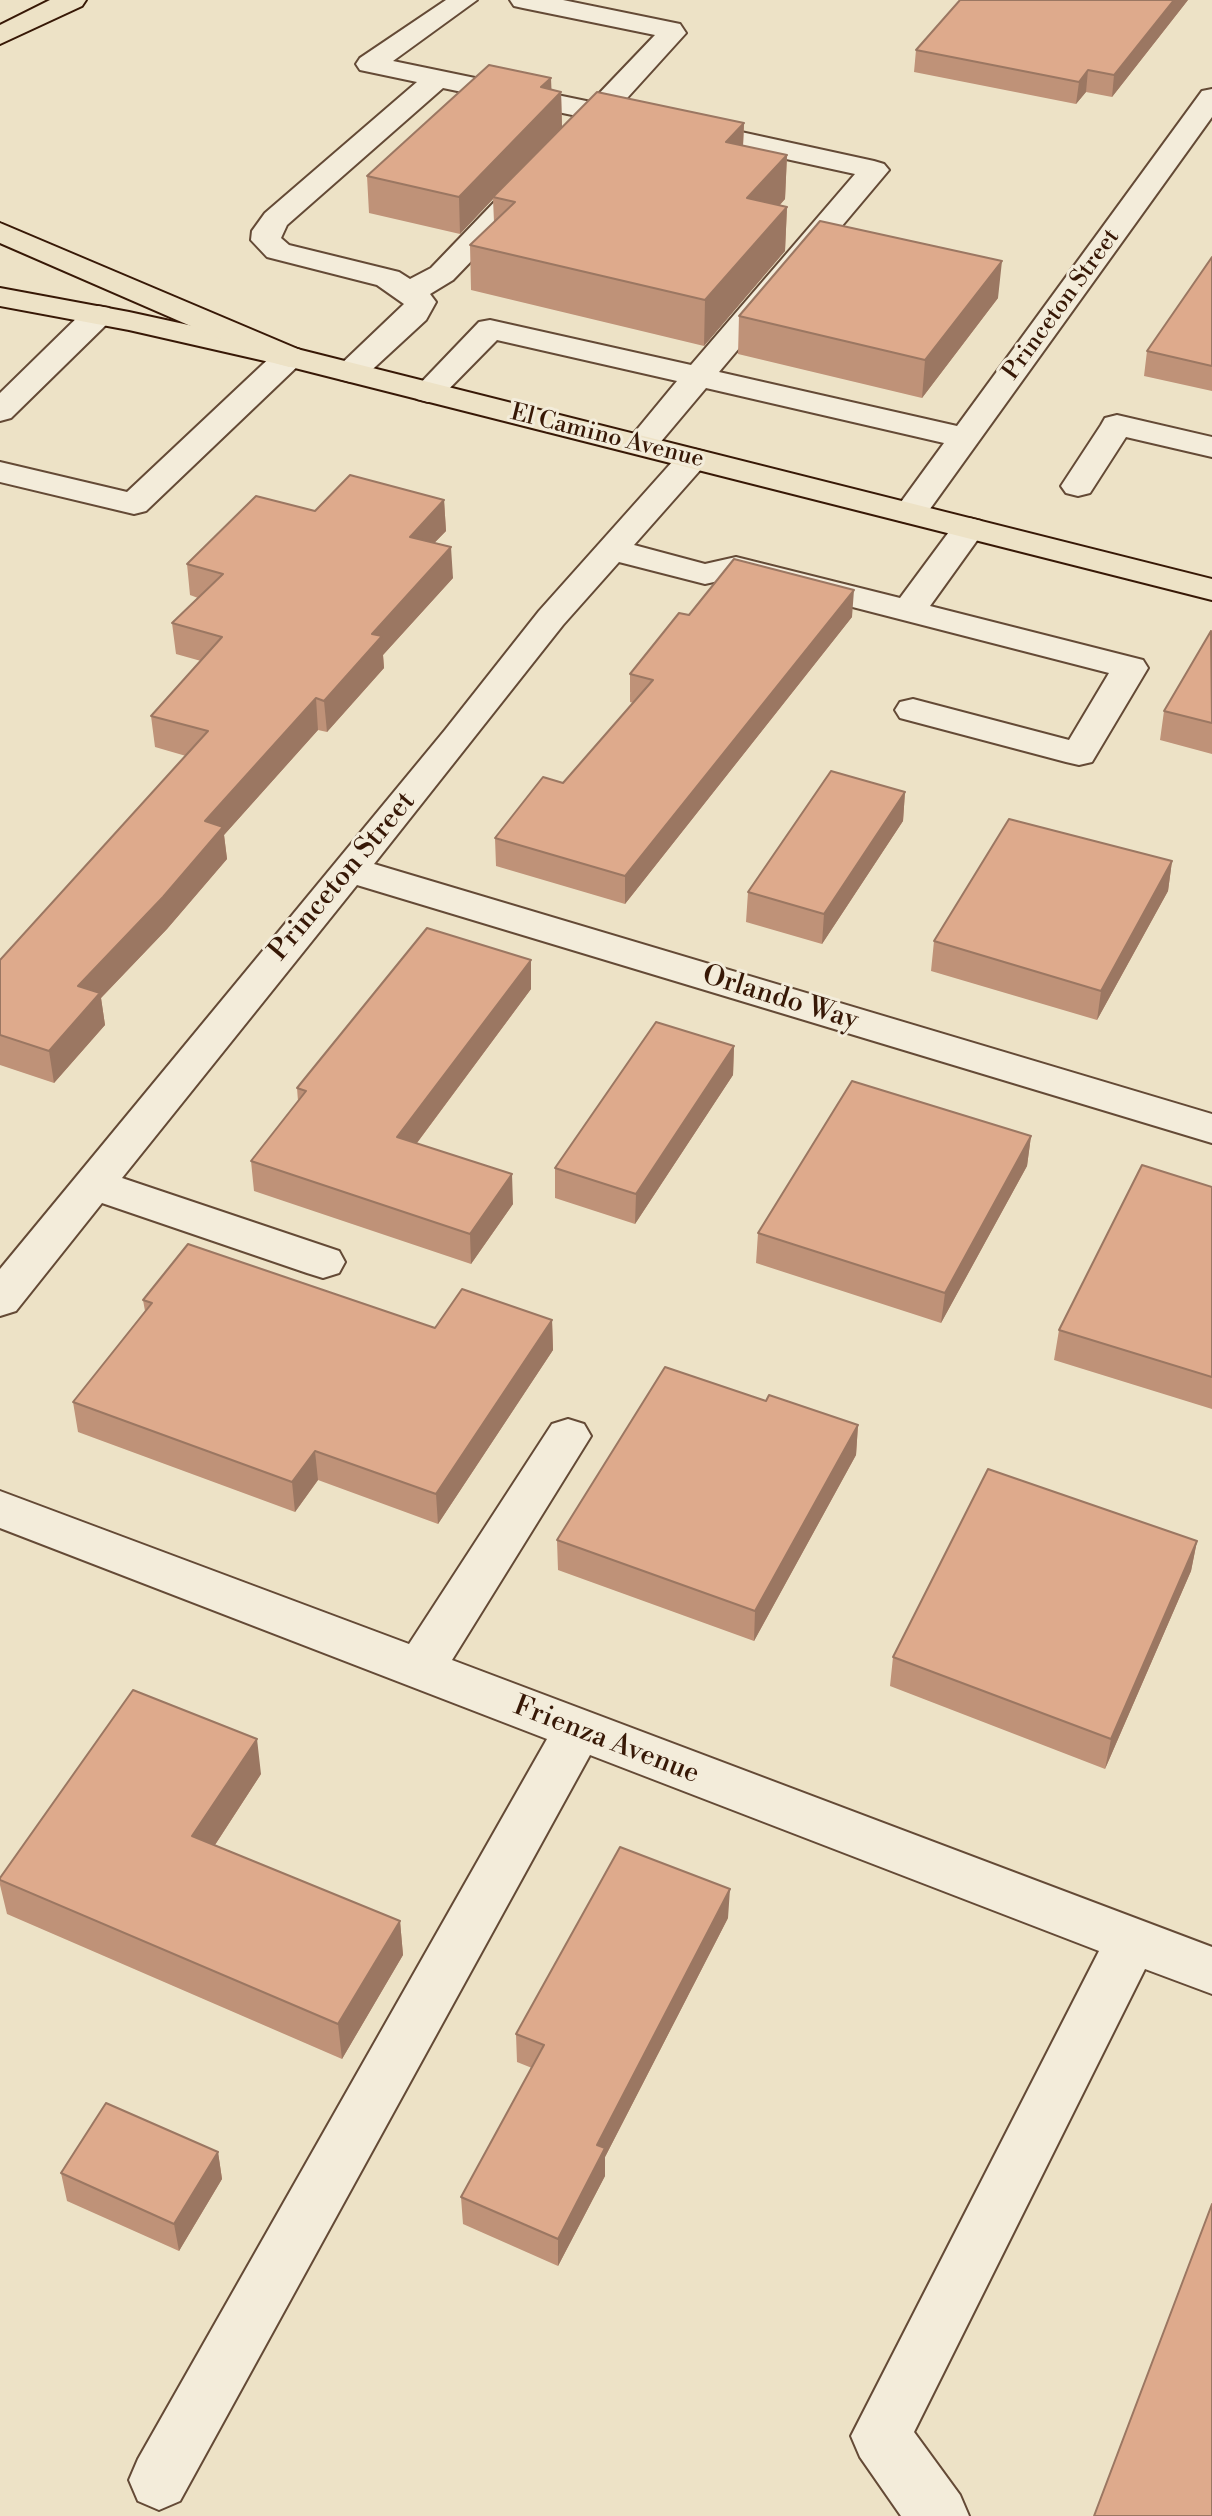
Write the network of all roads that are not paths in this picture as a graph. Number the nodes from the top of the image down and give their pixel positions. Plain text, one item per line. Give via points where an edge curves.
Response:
1 (73, 0) edge
2 (464, 0) edge
3 (523, 0) edge
4 (0, 36) edge
5 (438, 78) junction
6 (1212, 97) edge
7 (599, 112) junction
8 (686, 129) edge
9 (0, 232) edge
10 (410, 292) junction
11 (0, 297) edge
12 (98, 315) junction
13 (289, 357) junction
14 (351, 372) junction
15 (697, 379) junction
16 (428, 392) junction
17 (0, 411) edge
18 (966, 438) junction
19 (641, 444) junction
20 (1212, 447) edge
21 (693, 459) junction
22 (0, 472) edge
23 (1078, 486) dead end
24 (910, 513) junction
25 (969, 528) junction
26 (612, 550) junction
27 (1212, 590) edge
28 (909, 610) junction
29 (913, 710) dead end
30 (348, 869) junction
31 (1212, 1129) edge
32 (93, 1184) junction
33 (323, 1262) dead end
34 (0, 1300) edge
35 (568, 1436) dead end
36 (0, 1509) edge
37 (420, 1669) junction
38 (578, 1730) junction
39 (1132, 1940) junction
40 (1212, 1971) edge
41 (159, 2480) dead end
42 (938, 2516) edge

1 - 4 main road
2 - 5 street via 370,64
3 - 7 street via 670,30
5 - 7 street
5 - 10 street via 267,231 266,240 278,251 388,278
6 - 18 street, Princeton Street
7 - 10 street via 442,274
8 - 15 street via 874,170
9 - 13 main road
10 - 14 street via 421,302 415,313
11 - 12 main road, El Camino Avenue
12 - 13 main road, El Camino Avenue
12 - 17 street
13 - 14 main road, El Camino Avenue
13 - 22 street via 134,504
14 - 16 main road, El Camino Avenue
15 - 16 street via 490,329
15 - 18 street
15 - 19 street
16 - 19 main road, El Camino Avenue
18 - 24 street, Princeton Street
19 - 21 main road, El Camino Avenue
20 - 23 street via 1117,425
21 - 24 main road, El Camino Avenue
21 - 26 street, Princeton Street
24 - 25 main road, El Camino Avenue
25 - 27 main road, El Camino Avenue
25 - 28 street
26 - 28 street via 705,574 736,567
26 - 30 street, Princeton Street
28 - 29 street via 1130,668 1079,754
30 - 31 street, Orlando Way
30 - 32 street, Princeton Street
32 - 33 street
32 - 34 street, Princeton Street
35 - 37 street
36 - 37 street, Frienza Avenue
37 - 38 street, Frienza Avenue
38 - 39 street, Frienza Avenue
38 - 41 street
39 - 40 street, Frienza Avenue
39 - 42 street via 881,2436

